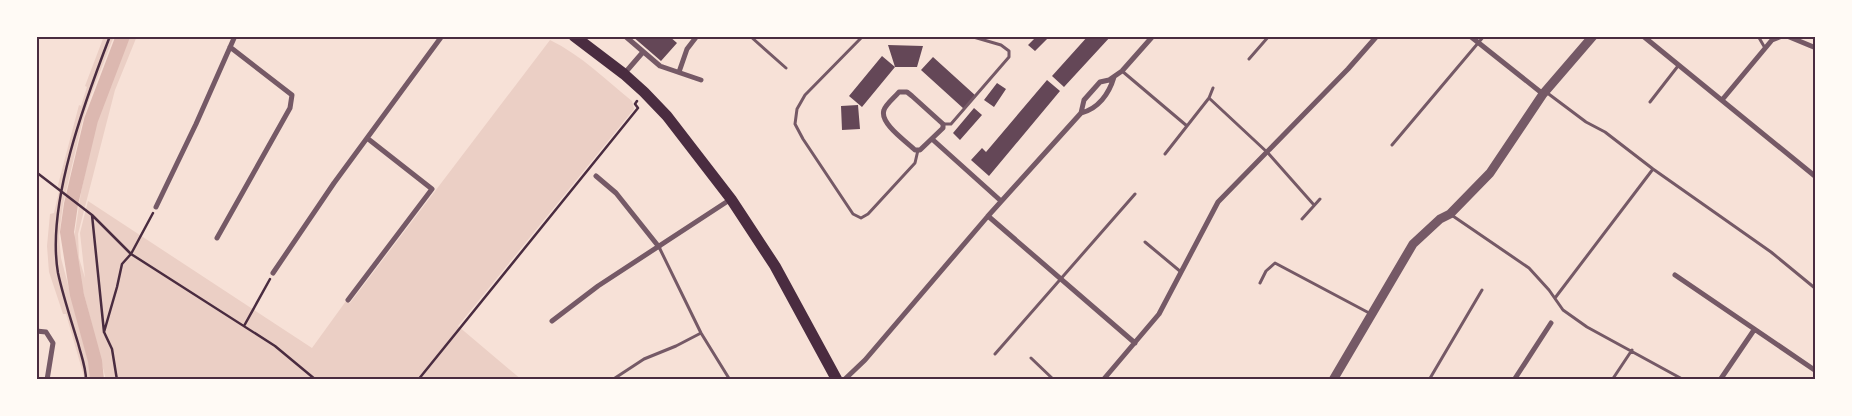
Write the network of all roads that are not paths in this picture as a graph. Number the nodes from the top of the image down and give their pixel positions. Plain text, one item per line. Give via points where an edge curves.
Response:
1 (235, 36) edge
2 (442, 36) edge
3 (574, 36) edge
4 (625, 36) edge
5 (697, 36) edge
6 (750, 36) edge
7 (863, 36) edge
8 (970, 36) edge
9 (1153, 36) edge
10 (1269, 36) edge
11 (1377, 36) edge
12 (1470, 36) edge
13 (1484, 36) edge
14 (1593, 36) edge
15 (1643, 36) edge
16 (1758, 36) edge
17 (1782, 36) edge
18 (1787, 36) edge
19 (1478, 43) junction
20 (230, 47) junction
21 (1765, 48) junction
22 (1816, 48) edge
23 (643, 52) junction
24 (1249, 59) dead end
25 (1678, 66) junction
26 (786, 68) dead end
27 (1122, 71) junction
28 (679, 72) junction
29 (624, 74) junction
30 (1114, 77) junction
31 (701, 80) dead end
32 (1213, 88) dead end
33 (1544, 93) junction
34 (1209, 98) junction
35 (1722, 100) junction
36 (1650, 102) dead end
37 (1081, 114) junction
38 (943, 124) junction
39 (1187, 126) junction
40 (367, 138) junction
41 (932, 139) junction
42 (1392, 145) dead end
43 (918, 150) junction
44 (1268, 153) junction
45 (1165, 154) dead end
46 (1653, 169) junction
47 (596, 176) dead end
48 (1816, 177) edge
49 (1135, 194) dead end
50 (732, 199) junction
51 (1320, 199) dead end
52 (1001, 202) junction
53 (1314, 205) junction
54 (156, 207) road end
55 (1450, 214) junction
56 (988, 216) junction
57 (1302, 218) dead end
58 (217, 238) dead end
59 (1145, 242) dead end
60 (659, 247) junction
61 (1182, 272) junction
62 (273, 273) road end
63 (1675, 275) dead end
64 (1062, 278) junction
65 (1260, 283) dead end
66 (1816, 289) edge
67 (1482, 290) dead end
68 (1554, 298) junction
69 (348, 300) dead end
70 (1371, 314) junction
71 (552, 321) dead end
72 (1551, 323) dead end
73 (1754, 330) junction
74 (36, 331) edge
75 (701, 333) junction
76 (1136, 343) junction
77 (1632, 350) junction
78 (994, 354) dead end
79 (1031, 358) dead end
80 (1816, 371) edge
81 (1517, 379) edge
82 (47, 380) edge
83 (612, 380) edge
84 (730, 380) edge
85 (837, 380) edge
86 (844, 380) edge
87 (1054, 380) edge
88 (1103, 380) edge
89 (1333, 380) edge
90 (1429, 380) edge
91 (1612, 380) edge
92 (1684, 380) edge
93 (1720, 380) edge

1 - 20 street
2 - 40 street
3 - 29 main road
4 - 23 street
5 - 28 street via 687,49
6 - 26 lane
7 - 43 lane via 804,95 797,109 795,124 853,214 860,218 868,214 915,163
8 - 38 lane via 1001,45 1009,51 1009,57 951,124
9 - 27 street
10 - 24 lane
11 - 44 street
12 - 19 street
13 - 19 lane
14 - 33 street
15 - 25 street
16 - 21 lane
17 - 21 street
18 - 22 street
19 - 33 street
19 - 42 lane
20 - 54 street
20 - 58 street via 292,95 290,108
21 - 35 street
23 - 28 street via 660,66
23 - 29 street
25 - 35 street
25 - 36 lane
27 - 30 street
27 - 39 lane
28 - 31 street
29 - 50 main road via 667,116
30 - 37 street via 1110,90 1091,112
30 - 37 street via 1100,82 1084,100
32 - 34 lane
33 - 46 lane via 1605,132
33 - 55 street via 1490,173
34 - 39 lane
34 - 44 lane
35 - 48 street
37 - 52 street
38 - 41 street
38 - 43 street via 907,92 900,92 884,108 887,124
39 - 45 lane
40 - 62 street
40 - 69 street via 432,189
41 - 43 street
41 - 52 street
44 - 53 lane
44 - 61 street via 1218,202
46 - 66 lane via 1771,252
46 - 68 lane
47 - 60 street via 616,193
49 - 64 lane
50 - 60 street
50 - 85 main road via 775,266
51 - 53 lane
52 - 56 street
53 - 57 lane
55 - 68 lane via 1529,268
55 - 70 street via 1413,244
56 - 64 street
56 - 86 street via 865,360
59 - 61 lane
60 - 71 street via 598,286
60 - 75 lane
61 - 76 street via 1159,314
63 - 73 street
64 - 76 street
64 - 78 lane
65 - 70 lane via 1275,262
67 - 90 lane
68 - 77 lane via 1563,310 1587,326
70 - 89 street
72 - 81 street
73 - 80 street
73 - 93 street
74 - 82 street via 46,332 53,343
75 - 83 lane via 644,359
75 - 84 lane
76 - 88 street
77 - 91 lane
77 - 92 lane
79 - 87 lane

